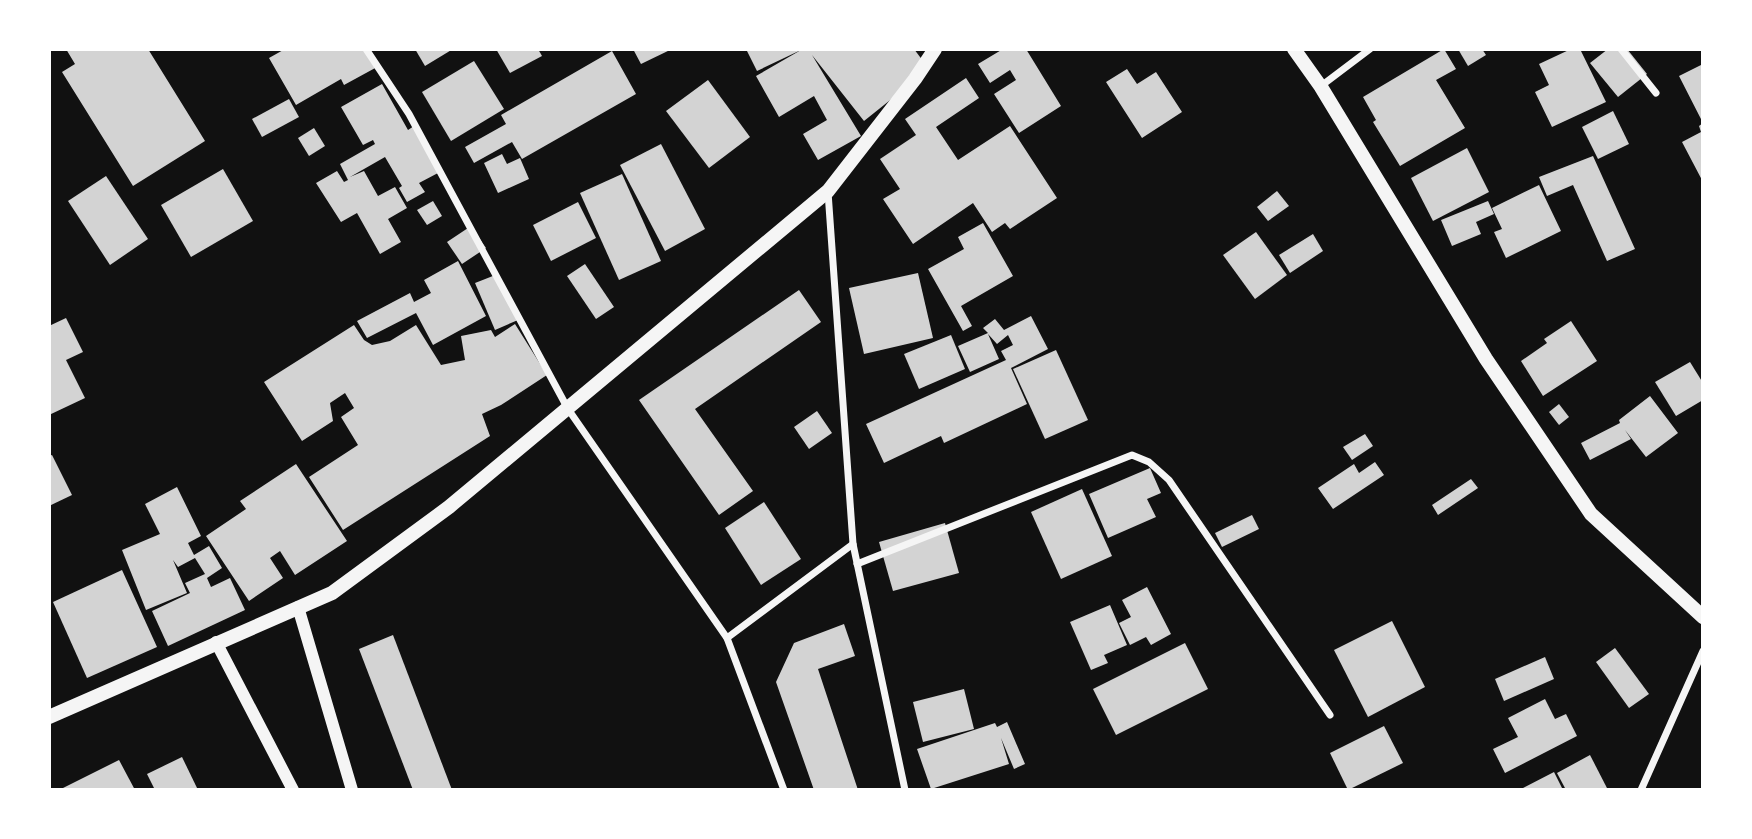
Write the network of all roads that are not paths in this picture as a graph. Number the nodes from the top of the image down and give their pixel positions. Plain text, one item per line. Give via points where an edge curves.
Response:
1 (366, 49) edge
2 (935, 49) edge
3 (1294, 49) edge
4 (1370, 49) edge
5 (1621, 49) edge
6 (1321, 87) junction
7 (1656, 93) dead end
8 (828, 191) junction
9 (568, 409) junction
10 (853, 544) junction
11 (857, 564) junction
12 (298, 607) junction
13 (1703, 617) edge
14 (727, 638) junction
15 (216, 642) junction
16 (1703, 651) edge
17 (1330, 715) dead end
18 (49, 717) edge
19 (293, 790) edge
20 (352, 790) edge
21 (783, 790) edge
22 (905, 790) edge
23 (1641, 790) edge

1 - 9 street via 409,114
2 - 8 main road
3 - 6 main road
4 - 6 street
5 - 7 street
6 - 13 main road via 1486,359 1591,514
8 - 9 main road
8 - 10 street
9 - 12 main road via 332,593
9 - 14 street
10 - 11 street
10 - 14 street
11 - 17 street via 1132,455 1149,462 1169,480
11 - 22 street
12 - 15 main road
12 - 20 street
14 - 21 street
15 - 18 main road
15 - 19 street
16 - 23 street

